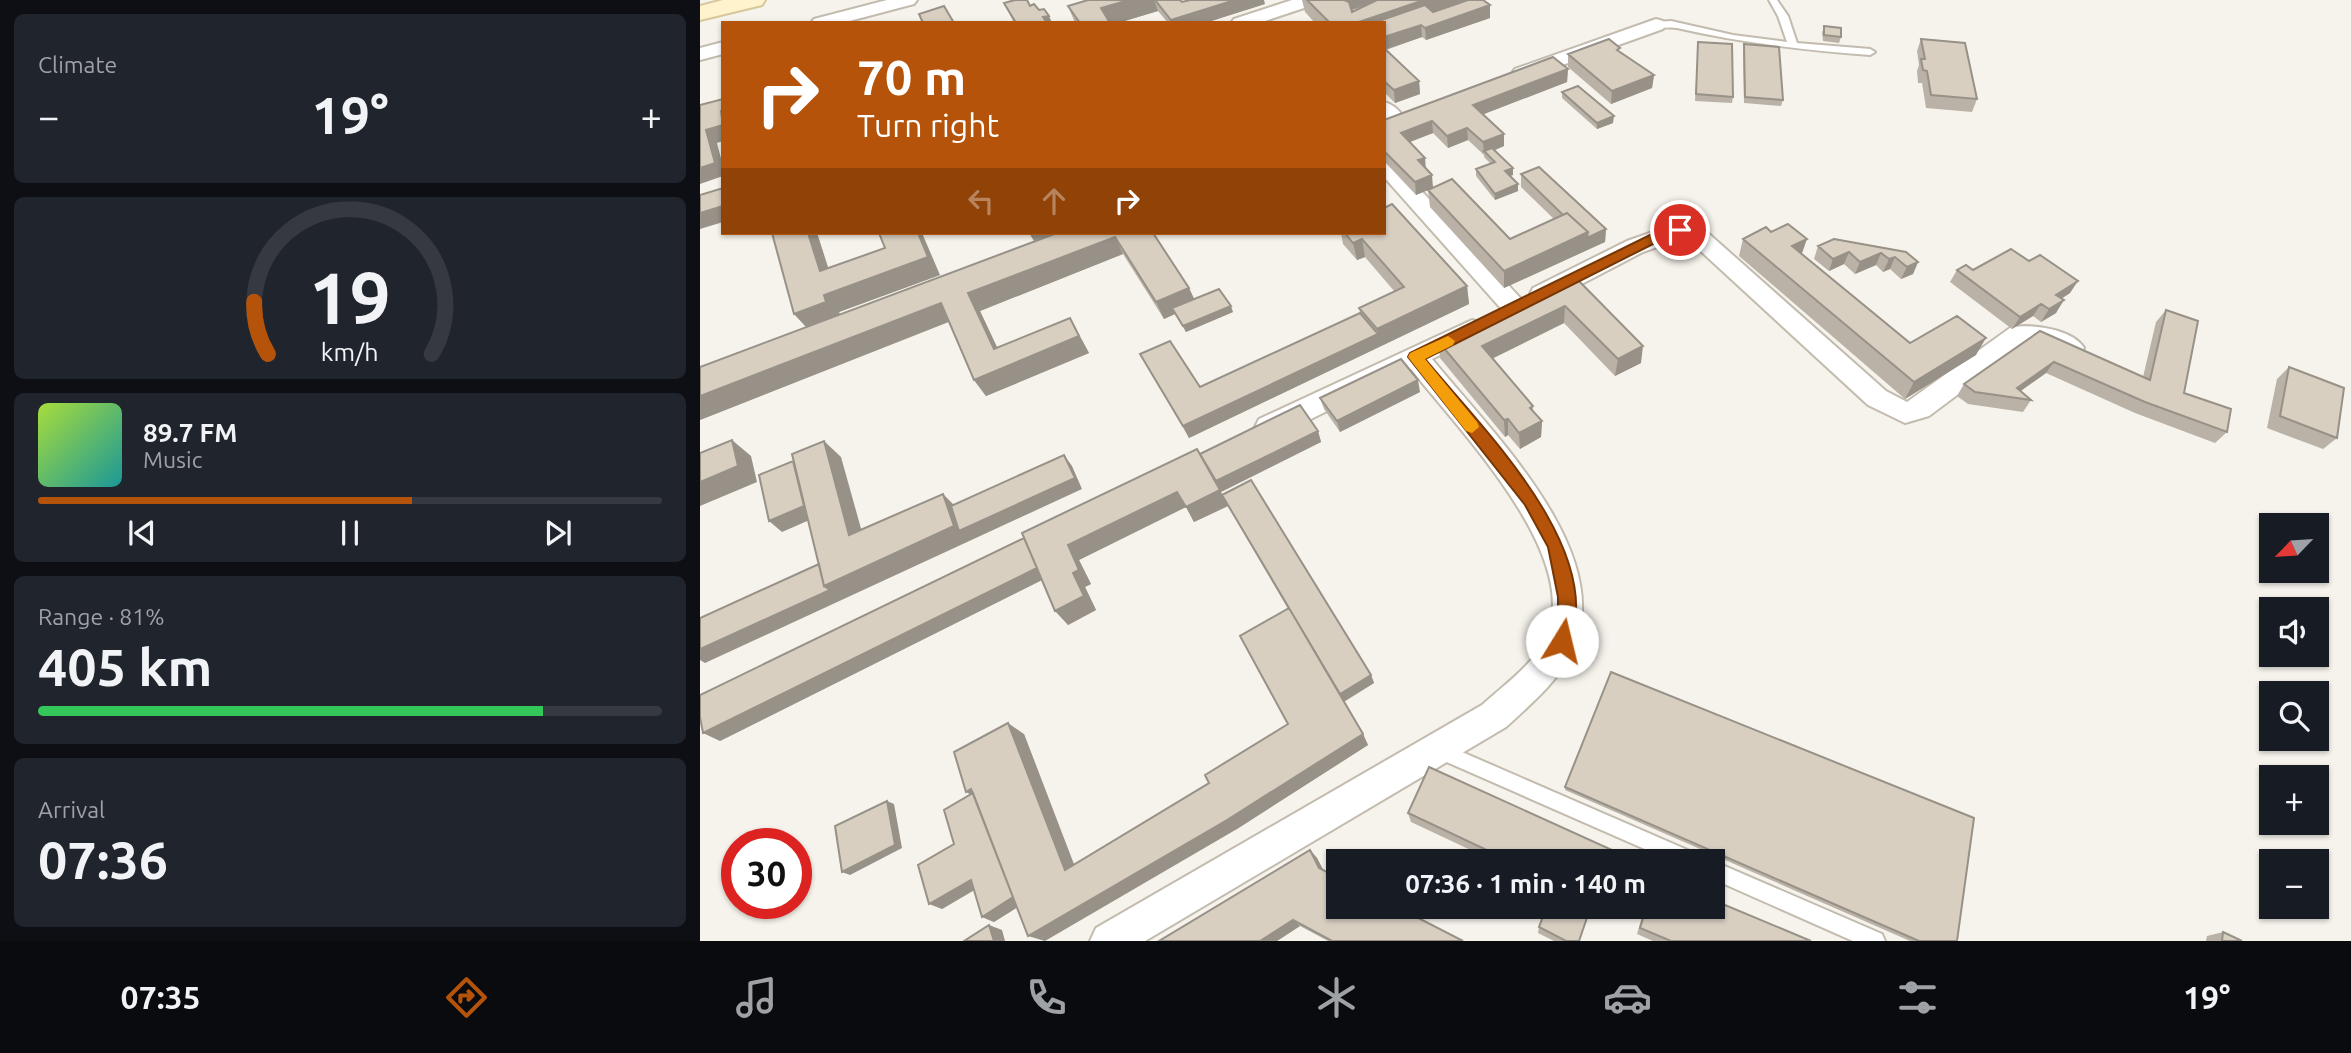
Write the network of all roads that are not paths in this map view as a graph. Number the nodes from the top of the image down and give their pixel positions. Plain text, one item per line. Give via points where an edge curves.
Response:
1 (753, 0) edge
2 (908, 0) edge
3 (1310, 0) edge
4 (1773, 0) edge
5 (1283, 4) edge
6 (700, 13) edge
7 (828, 21) edge
8 (1245, 21) edge
9 (1300, 21) edge
10 (1656, 25) joint
11 (1793, 46) junction
12 (721, 49) edge
13 (1870, 52) dead end
14 (700, 54) edge
15 (1499, 82) edge
16 (1386, 166) edge
17 (1514, 307) junction
18 (1416, 357) junction
19 (2092, 358) edge
20 (1240, 440) edge
21 (1438, 749) junction
22 (1666, 849) edge
23 (1725, 875) edge
24 (1109, 941) edge
25 (1875, 941) edge

1 - 6 main road
2 - 7 street
3 - 5 street
4 - 11 lane
5 - 8 street
5 - 9 street
10 - 11 lane
10 - 15 street
11 - 13 lane
12 - 14 street
16 - 17 street
17 - 18 street
17 - 19 street via 1680,230 1701,239 1877,398 1899,412 1920,409 2019,335 2046,337
18 - 20 street
18 - 21 street via 1531,500 1556,545 1567,597 1562,641 1544,669 1493,716
21 - 22 lane
21 - 24 street
23 - 25 lane

